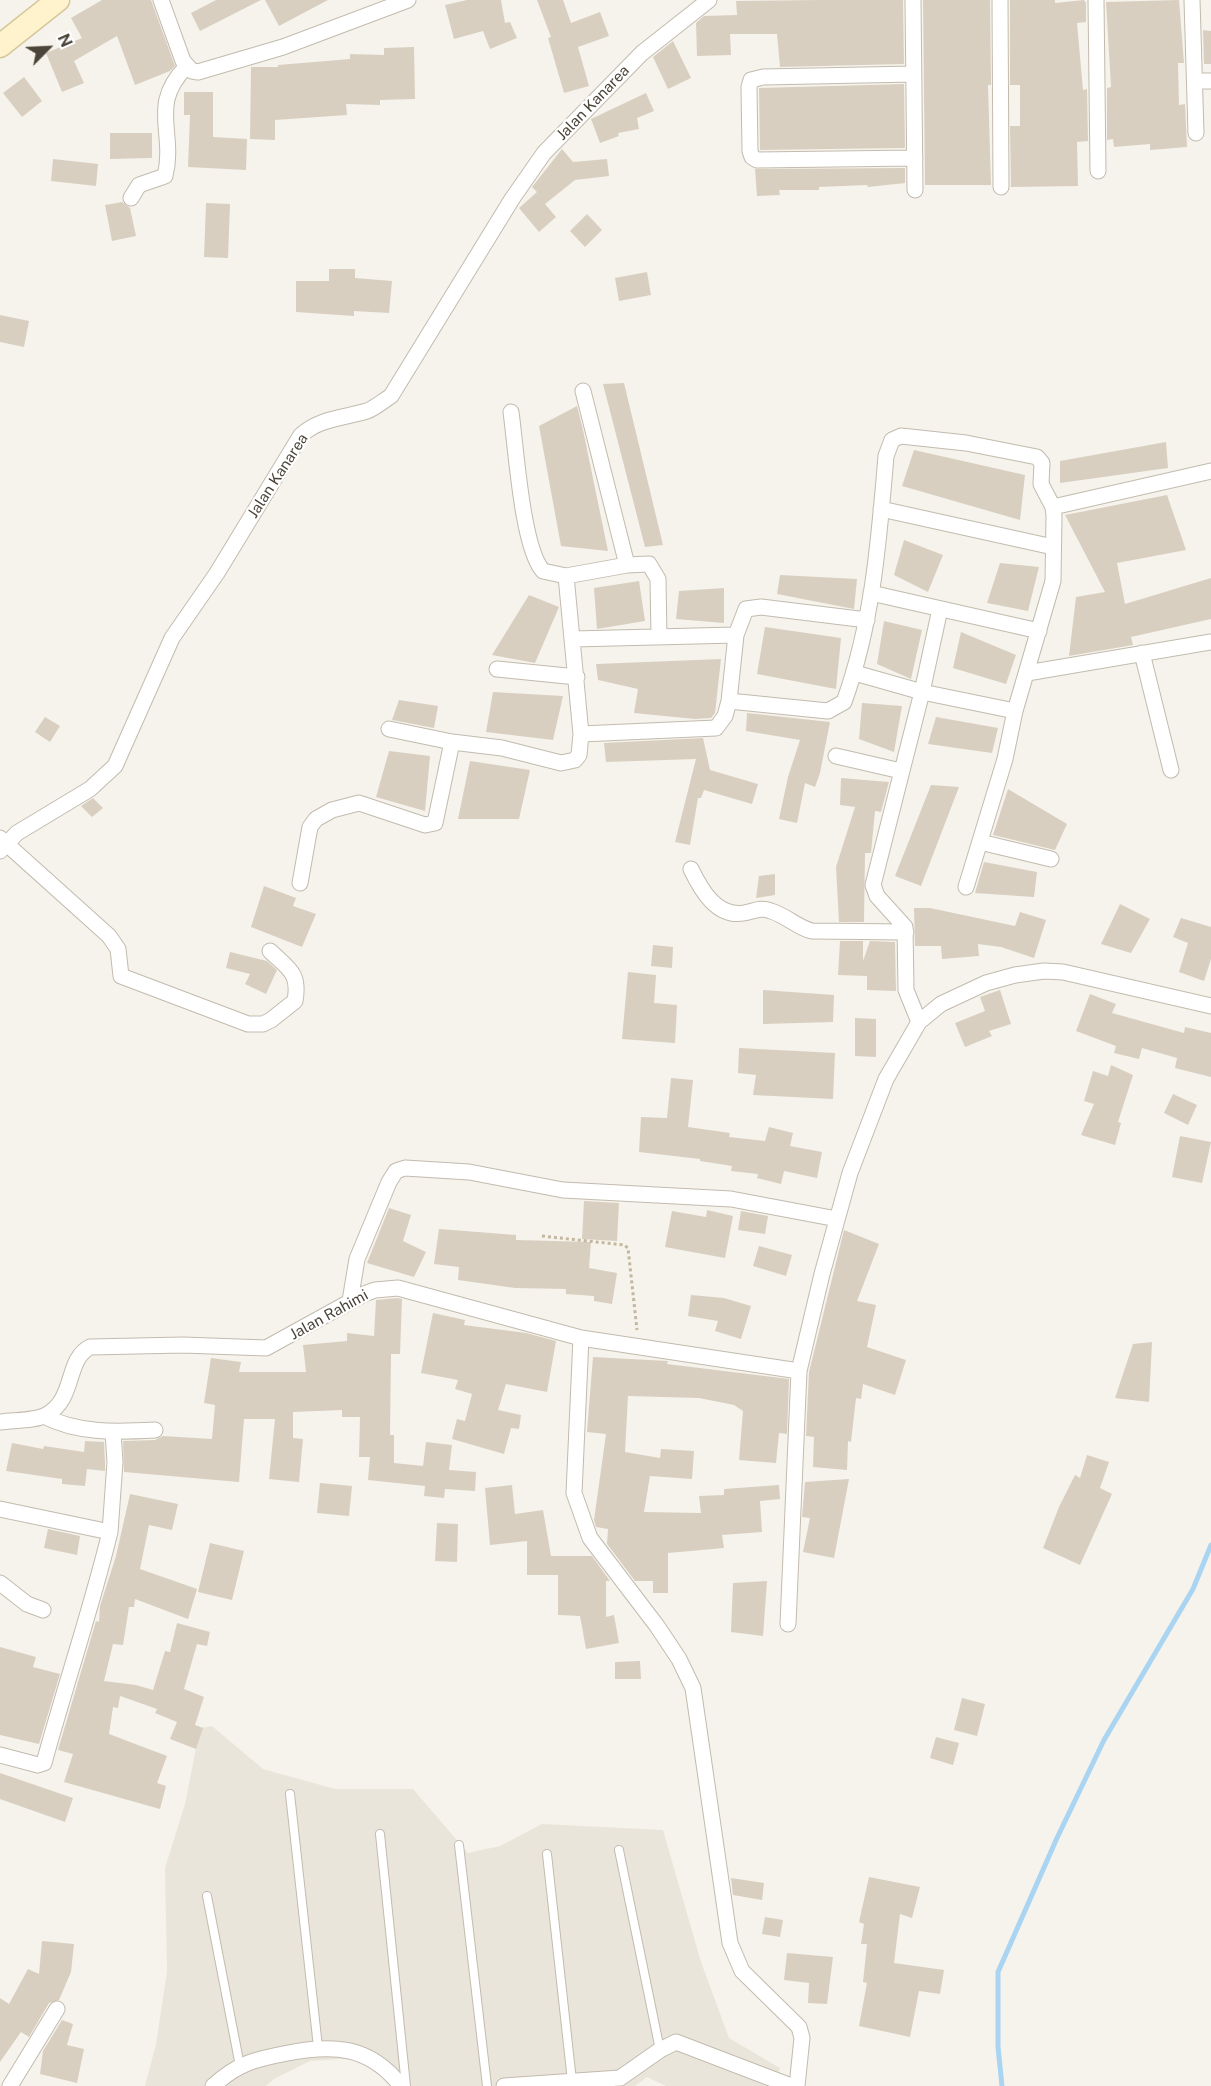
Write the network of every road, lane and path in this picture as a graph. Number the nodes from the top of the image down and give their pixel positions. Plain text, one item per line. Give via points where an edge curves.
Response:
1 (58, 0) edge
2 (161, 0) edge
3 (408, 0) edge
4 (709, 0) edge
5 (913, 0) edge
6 (1000, 0) edge
7 (1096, 0) edge
8 (1192, 0) edge
9 (0, 46) edge
10 (187, 66) junction
11 (914, 74) junction
12 (1195, 81) junction
13 (1211, 81) edge
14 (1196, 133) dead end
15 (915, 158) junction
16 (1098, 171) dead end
17 (1001, 188) dead end
18 (915, 190) dead end
19 (130, 198) dead end
20 (584, 391) dead end
21 (511, 412) dead end
22 (1211, 471) edge
23 (1053, 507) junction
24 (881, 509) junction
25 (1053, 548) junction
26 (627, 564) junction
27 (566, 576) junction
28 (871, 594) junction
29 (940, 609) junction
30 (867, 620) junction
31 (1039, 631) junction
32 (736, 635) junction
33 (659, 637) junction
34 (573, 639) junction
35 (1211, 642) edge
36 (1142, 653) junction
37 (497, 669) dead end
38 (855, 673) junction
39 (1027, 673) junction
40 (577, 677) junction
41 (922, 692) junction
42 (729, 700) junction
43 (1015, 711) junction
44 (389, 729) dead end
45 (581, 734) junction
46 (452, 742) junction
47 (836, 756) dead end
48 (1172, 770) dead end
49 (901, 771) junction
50 (980, 842) junction
51 (2, 844) edge
52 (1051, 860) dead end
53 (691, 869) dead end
54 (300, 883) dead end
55 (966, 887) dead end
56 (906, 932) junction
57 (270, 951) dead end
58 (1211, 1006) edge
59 (919, 1023) junction
60 (837, 1219) junction
61 (542, 1236) dead end
62 (350, 1301) junction
63 (581, 1338) junction
64 (639, 1346) junction
65 (799, 1371) junction
66 (45, 1416) junction
67 (0, 1422) edge
68 (154, 1430) dead end
69 (113, 1431) junction
70 (0, 1509) edge
71 (110, 1532) junction
72 (0, 1583) edge
73 (43, 1610) dead end
74 (788, 1624) dead end
75 (0, 1755) edge
76 (290, 1794) dead end
77 (380, 1833) dead end
78 (459, 1845) dead end
79 (620, 1850) dead end
80 (547, 1854) dead end
81 (207, 1896) dead end
82 (57, 2010) dead end
83 (318, 2047) junction
84 (660, 2050) junction
85 (240, 2066) junction
86 (572, 2081) junction
87 (10, 2086) edge
88 (213, 2086) edge
89 (401, 2086) edge
90 (406, 2086) edge
91 (487, 2086) edge
92 (504, 2086) edge
93 (791, 2086) edge
94 (797, 2086) edge

1 - 9 street
2 - 10 street
3 - 10 street via 283,47 198,72
4 - 51 street, Jalan Kanarea via 642,53 544,153 391,396 369,411 329,420 301,435 224,563 172,638 115,766 90,789
5 - 11 street
6 - 17 street
7 - 16 street
8 - 12 street
10 - 19 street via 174,79 166,97 165,176 139,185
11 - 15 street
11 - 15 street via 763,78 751,80 749,87 750,151 757,160
12 - 13 street
12 - 14 street
15 - 18 street
20 - 26 street
21 - 27 street via 534,556 543,571
22 - 23 street
23 - 24 street via 1041,486 1042,463 1037,457 966,443 898,436 886,456
23 - 25 street
24 - 25 street
24 - 28 street
25 - 31 street via 1053,581
26 - 27 street
26 - 33 street via 644,562 656,573
27 - 34 street
28 - 29 street
28 - 30 street
29 - 31 street
29 - 41 street
30 - 32 street via 754,607 741,615
30 - 38 street
31 - 39 street
32 - 33 street
32 - 42 street
33 - 34 street
34 - 40 street
35 - 36 street
36 - 39 street
36 - 48 street
37 - 40 street
38 - 41 street
38 - 42 street via 844,702 828,711
39 - 43 street
40 - 45 street
41 - 43 street
41 - 49 street
42 - 45 street via 725,716 716,728
43 - 50 street
44 - 46 street
45 - 46 street via 575,760 561,763 502,748
46 - 54 street via 435,823 425,825 359,804 340,806 310,827
47 - 49 street
49 - 56 street via 873,885 877,896 901,921
50 - 52 street
50 - 55 street
51 - 57 street via 109,936 118,950 121,976 134,982 248,1024 263,1024 295,1001 297,986 293,973
53 - 56 street via 711,902 735,914 764,909 785,915 804,930 812,931
56 - 59 street via 906,990
58 - 59 street via 1044,970 986,983 941,1004
59 - 60 street via 886,1079
60 - 62 street via 731,1199 563,1190 469,1172 405,1168 396,1171 389,1182 357,1258
60 - 65 street
61 - 64 path via 628,1248
62 - 63 street, Jalan Rahimi via 375,1290 398,1288
62 - 66 street, Jalan Rahimi via 266,1348 90,1347 78,1360 61,1402
63 - 64 street, Jalan Rahimi
63 - 94 street via 574,1493 581,1521 602,1556 663,1634 693,1688 730,1943 742,1971 799,2027 802,2038
64 - 65 street, Jalan Rahimi
65 - 74 street
66 - 67 street
66 - 69 street via 74,1427
68 - 69 street
69 - 71 street
70 - 71 street
71 - 75 street via 44,1763 38,1765
72 - 73 street via 27,1604
76 - 83 lane
77 - 90 lane
78 - 91 lane
79 - 84 lane
80 - 86 lane
81 - 85 lane
82 - 87 street
83 - 85 street via 256,2059
83 - 89 street via 364,2055
84 - 86 street via 620,2078
84 - 93 street via 676,2042 684,2044
85 - 88 street
86 - 92 street

